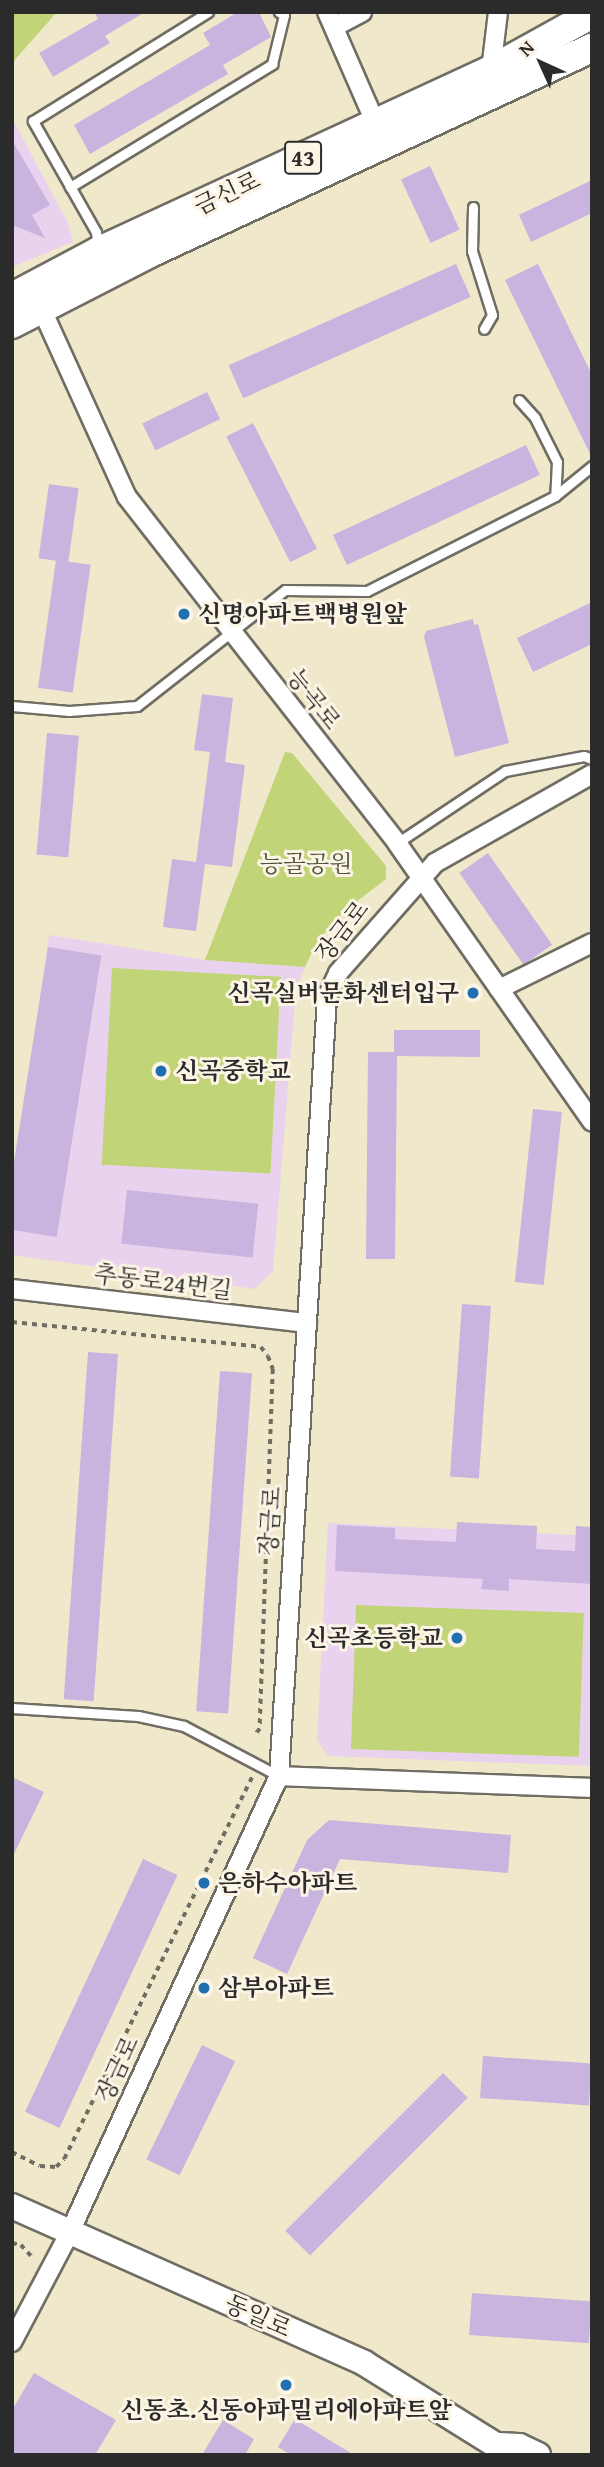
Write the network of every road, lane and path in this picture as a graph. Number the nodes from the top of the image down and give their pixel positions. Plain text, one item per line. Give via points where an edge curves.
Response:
1 (208, 12) edge
2 (279, 12) edge
3 (362, 12) edge
4 (498, 12) edge
5 (592, 14) edge
6 (330, 20) edge
7 (592, 48) edge
8 (491, 70) junction
9 (376, 124) junction
10 (70, 187) junction
11 (473, 206) dead end
12 (99, 251) junction
13 (29, 298) edge
14 (12, 324) edge
15 (484, 329) dead end
16 (519, 400) dead end
17 (592, 466) edge
18 (555, 496) junction
19 (233, 635) junction
20 (12, 705) edge
21 (592, 759) edge
22 (592, 774) edge
23 (397, 843) junction
24 (418, 878) junction
25 (592, 943) edge
26 (499, 989) junction
27 (592, 1121) edge
28 (12, 1289) edge
29 (12, 1322) edge
30 (307, 1323) junction
31 (12, 1708) edge
32 (256, 1734) dead end
33 (248, 1771) dead end
34 (279, 1776) junction
35 (592, 1788) edge
36 (12, 2152) edge
37 (12, 2206) edge
38 (69, 2234) junction
39 (12, 2243) edge
40 (34, 2270) dead end
41 (12, 2342) edge
42 (502, 2452) edge
43 (537, 2455) edge

1 - 10 lane via 33,121
2 - 10 lane via 285,15 272,64
3 - 6 street
4 - 8 street
5 - 8 main road, 금신로 / 43
6 - 9 street
7 - 13 main road, 금신로 / 43 via 150,253
8 - 9 main road, 금신로 / 43
9 - 12 main road, 금신로 / 43
10 - 12 lane via 96,232
11 - 15 lane via 472,251 492,315
12 - 13 main road, 금신로 / 43
13 - 14 main road, 금신로 / 43
13 - 19 street, 능곡로 via 127,497
16 - 18 lane via 535,418 557,462
17 - 18 lane
18 - 19 lane via 366,591 285,590
19 - 20 lane via 137,706 69,711
19 - 23 street, 능곡로
21 - 23 lane via 584,756 505,771
22 - 24 street, 장금로 via 435,863
23 - 24 street, 능곡로
24 - 26 street, 능곡로
24 - 30 street, 장금로 via 338,973 327,998
25 - 26 street
26 - 27 street, 능곡로
28 - 30 street, 추동로24번길
29 - 32 path via 261,1347 268,1356 274,1370 260,1729
30 - 34 street, 장금로
31 - 34 lane via 138,1716 184,1726
33 - 36 path via 253,1775 249,1788 64,2159 56,2166 40,2166
34 - 35 street
34 - 38 street, 장금로
37 - 38 street, 동일로
38 - 41 street, 장금로
38 - 42 street, 동일로 via 364,2363
39 - 40 path via 34,2257
42 - 43 street via 519,2446

